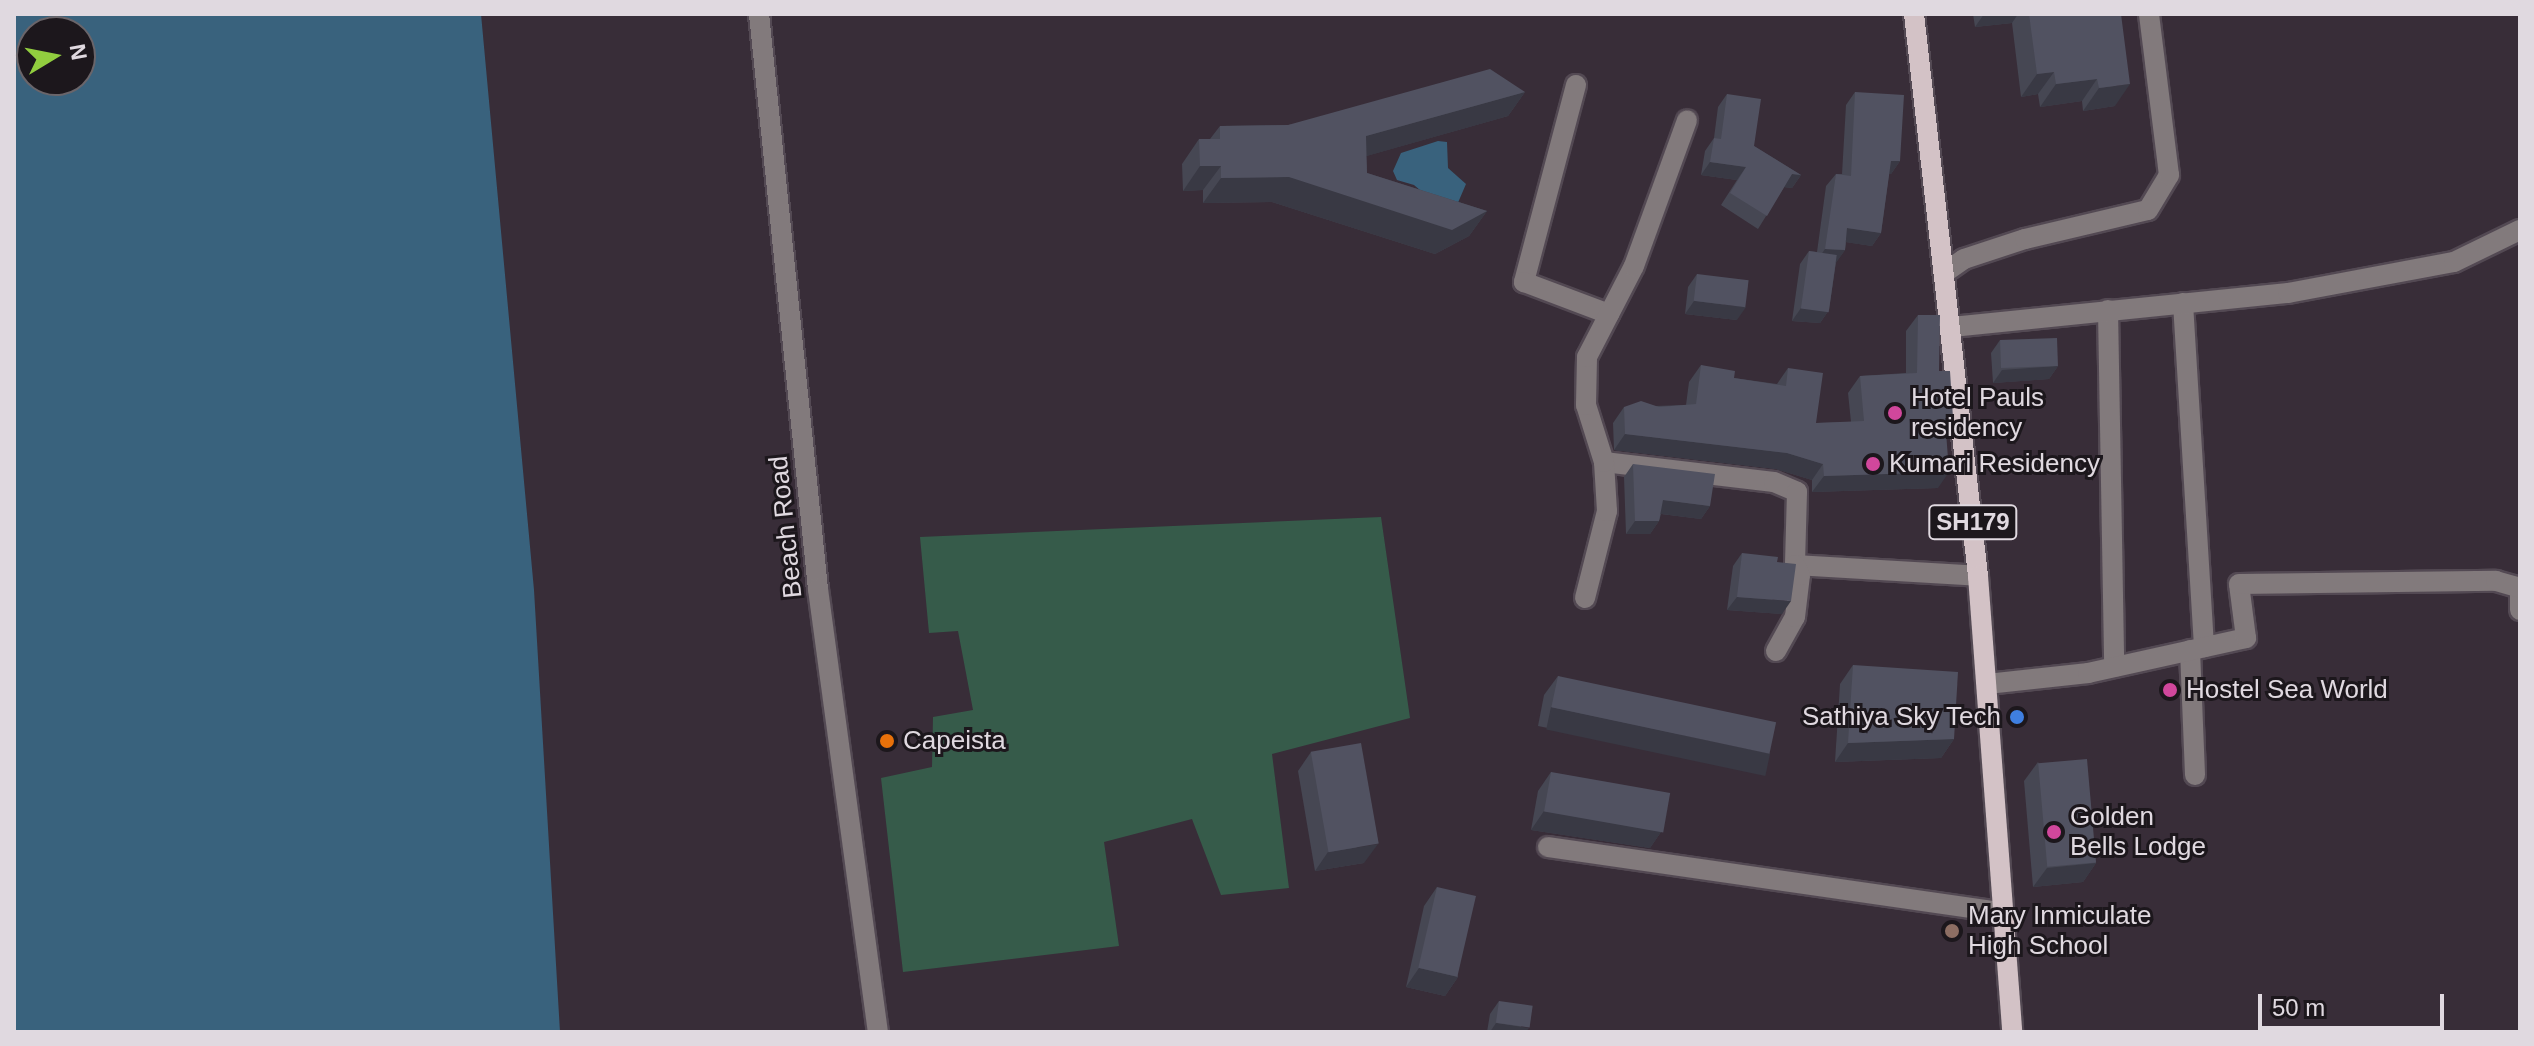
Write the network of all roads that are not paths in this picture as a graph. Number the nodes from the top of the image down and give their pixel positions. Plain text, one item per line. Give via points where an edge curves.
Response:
1 (759, 14) edge
2 (1914, 14) edge
3 (2149, 14) edge
4 (1576, 85) dead end
5 (1687, 120) dead end
6 (2520, 230) edge
7 (1944, 273) junction
8 (2183, 303) junction
9 (2108, 310) junction
10 (1609, 314) junction
11 (1952, 327) junction
12 (1604, 462) junction
13 (1795, 565) junction
14 (1978, 576) junction
15 (2520, 588) edge
16 (1585, 598) dead end
17 (2520, 610) edge
18 (2197, 648) junction
19 (1776, 651) dead end
20 (2114, 667) junction
21 (1987, 684) junction
22 (2195, 775) dead end
23 (1548, 847) dead end
24 (2001, 912) junction
25 (878, 1032) edge
26 (2012, 1032) edge

1 - 25 street, Beach Road via 818,589
2 - 7 main road, SH179
3 - 7 street via 2169,175 2148,210 2025,239 1964,259
4 - 10 street via 1524,282
5 - 10 street via 1634,266
6 - 8 street via 2454,262 2288,293
7 - 11 main road, SH179
8 - 9 street
8 - 18 street
9 - 11 street
9 - 20 street
10 - 12 street via 1587,357 1586,405
11 - 14 main road, SH179
12 - 13 street via 1774,482 1797,492
12 - 16 street via 1607,511
13 - 14 street
13 - 19 street via 1800,575 1795,617
14 - 21 main road, SH179
15 - 17 street
15 - 18 street via 2496,581 2239,584 2246,638
18 - 20 street
18 - 22 street
20 - 21 street
21 - 24 main road, SH179
23 - 24 street
24 - 26 main road, SH179

